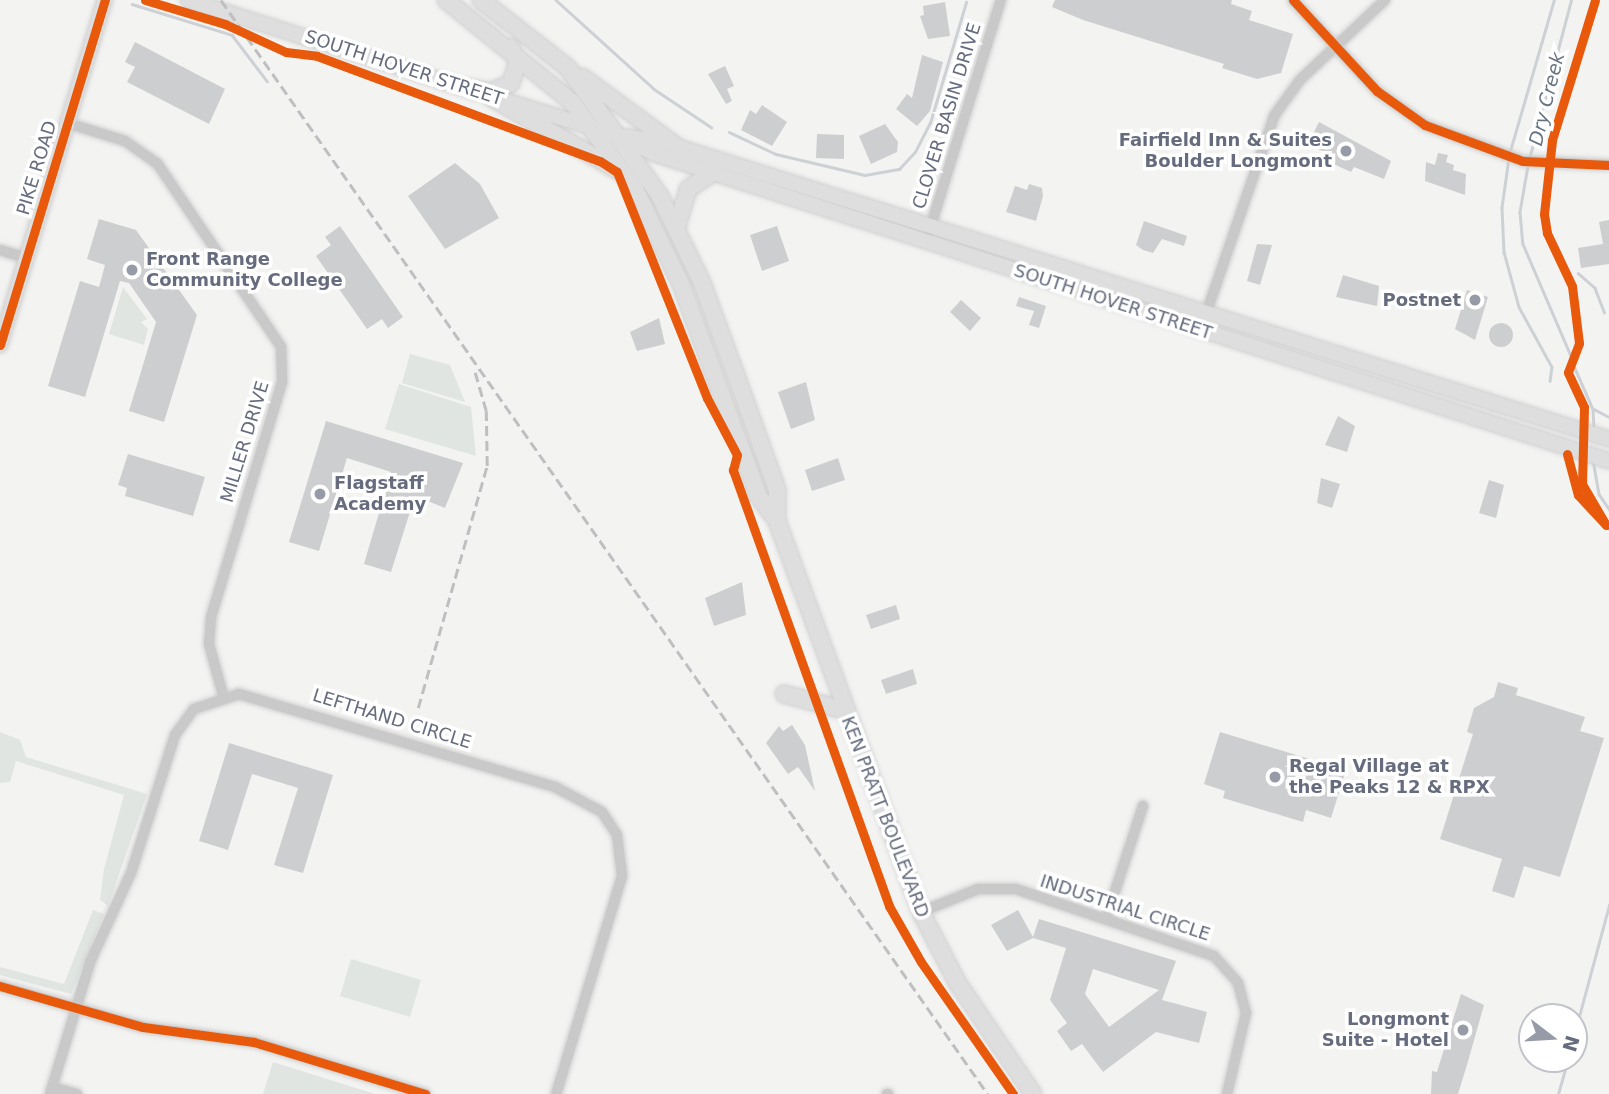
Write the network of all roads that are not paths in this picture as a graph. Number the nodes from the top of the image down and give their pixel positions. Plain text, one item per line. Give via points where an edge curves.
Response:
1 (104, 0) edge
2 (188, 0) edge
3 (446, 0) edge
4 (481, 0) edge
5 (1002, 0) edge
6 (1293, 0) edge
7 (1385, 0) edge
8 (510, 46) junction
9 (1336, 48) junction
10 (568, 68) junction
11 (467, 88) junction
12 (489, 96) junction
13 (67, 123) junction
14 (594, 128) junction
15 (620, 136) junction
16 (679, 148) junction
17 (1609, 165) edge
18 (713, 173) junction
19 (635, 189) junction
20 (677, 226) junction
21 (928, 234) junction
22 (0, 250) edge
23 (26, 258) junction
24 (1206, 314) junction
25 (1202, 330) junction
26 (0, 345) edge
27 (1604, 437) edge
28 (1604, 459) edge
29 (777, 521) junction
30 (784, 694) dead end
31 (223, 695) junction
32 (844, 709) junction
33 (1143, 806) dead end
34 (921, 912) junction
35 (1106, 919) junction
36 (0, 986) edge
37 (76, 1009) junction
38 (51, 1090) edge
39 (77, 1094) edge
40 (425, 1094) edge
41 (556, 1094) edge
42 (1033, 1094) edge
43 (1227, 1094) edge

1 - 13 main road, PIKE ROAD
2 - 11 main road, SOUTH HOVER STREET
3 - 8 highway, KEN PRATT BOULEVARD
4 - 10 highway
5 - 21 street, CLOVER BASIN DRIVE
6 - 9 street
7 - 9 street
8 - 11 highway via 518,62 511,83 490,92
8 - 14 highway, KEN PRATT BOULEVARD
9 - 17 street via 1407,114 1462,143 1536,163
9 - 24 street via 1294,87 1265,133
10 - 15 highway, KEN PRATT BOULEVARD
10 - 16 highway
11 - 12 main road, SOUTH HOVER STREET
12 - 14 main road, SOUTH HOVER STREET
12 - 19 highway via 609,162
13 - 23 main road, PIKE ROAD
13 - 31 street, MILLER DRIVE via 125,141 157,163 281,347 282,382 211,617 209,644
14 - 15 main road, SOUTH HOVER STREET
14 - 19 highway, KEN PRATT BOULEVARD
15 - 16 main road, SOUTH HOVER STREET
15 - 18 main road, SOUTH HOVER STREET
15 - 20 highway, KEN PRATT BOULEVARD
16 - 21 main road, SOUTH HOVER STREET
18 - 20 highway via 688,189
18 - 21 main road, SOUTH HOVER STREET
19 - 29 highway, KEN PRATT BOULEVARD via 685,295 759,497
20 - 29 highway, KEN PRATT BOULEVARD via 777,490
21 - 24 main road, SOUTH HOVER STREET
21 - 25 main road, SOUTH HOVER STREET
22 - 23 street
23 - 26 main road, PIKE ROAD
24 - 25 main road
24 - 27 main road, SOUTH HOVER STREET
25 - 28 main road, SOUTH HOVER STREET
29 - 32 highway, KEN PRATT BOULEVARD
30 - 32 highway
31 - 37 street via 194,709 175,735 131,873 90,962
31 - 41 street, LEFTHAND CIRCLE via 261,697 306,710 555,788 602,812 617,835 622,876
32 - 34 highway, KEN PRATT BOULEVARD
33 - 35 street
34 - 35 street, INDUSTRIAL CIRCLE via 997,887
34 - 42 highway, KEN PRATT BOULEVARD via 964,994
35 - 43 street, INDUSTRIAL CIRCLE via 1198,948 1221,962 1238,983 1245,1031
36 - 37 street
37 - 38 street
37 - 40 street via 159,1030 246,1041
38 - 39 street

